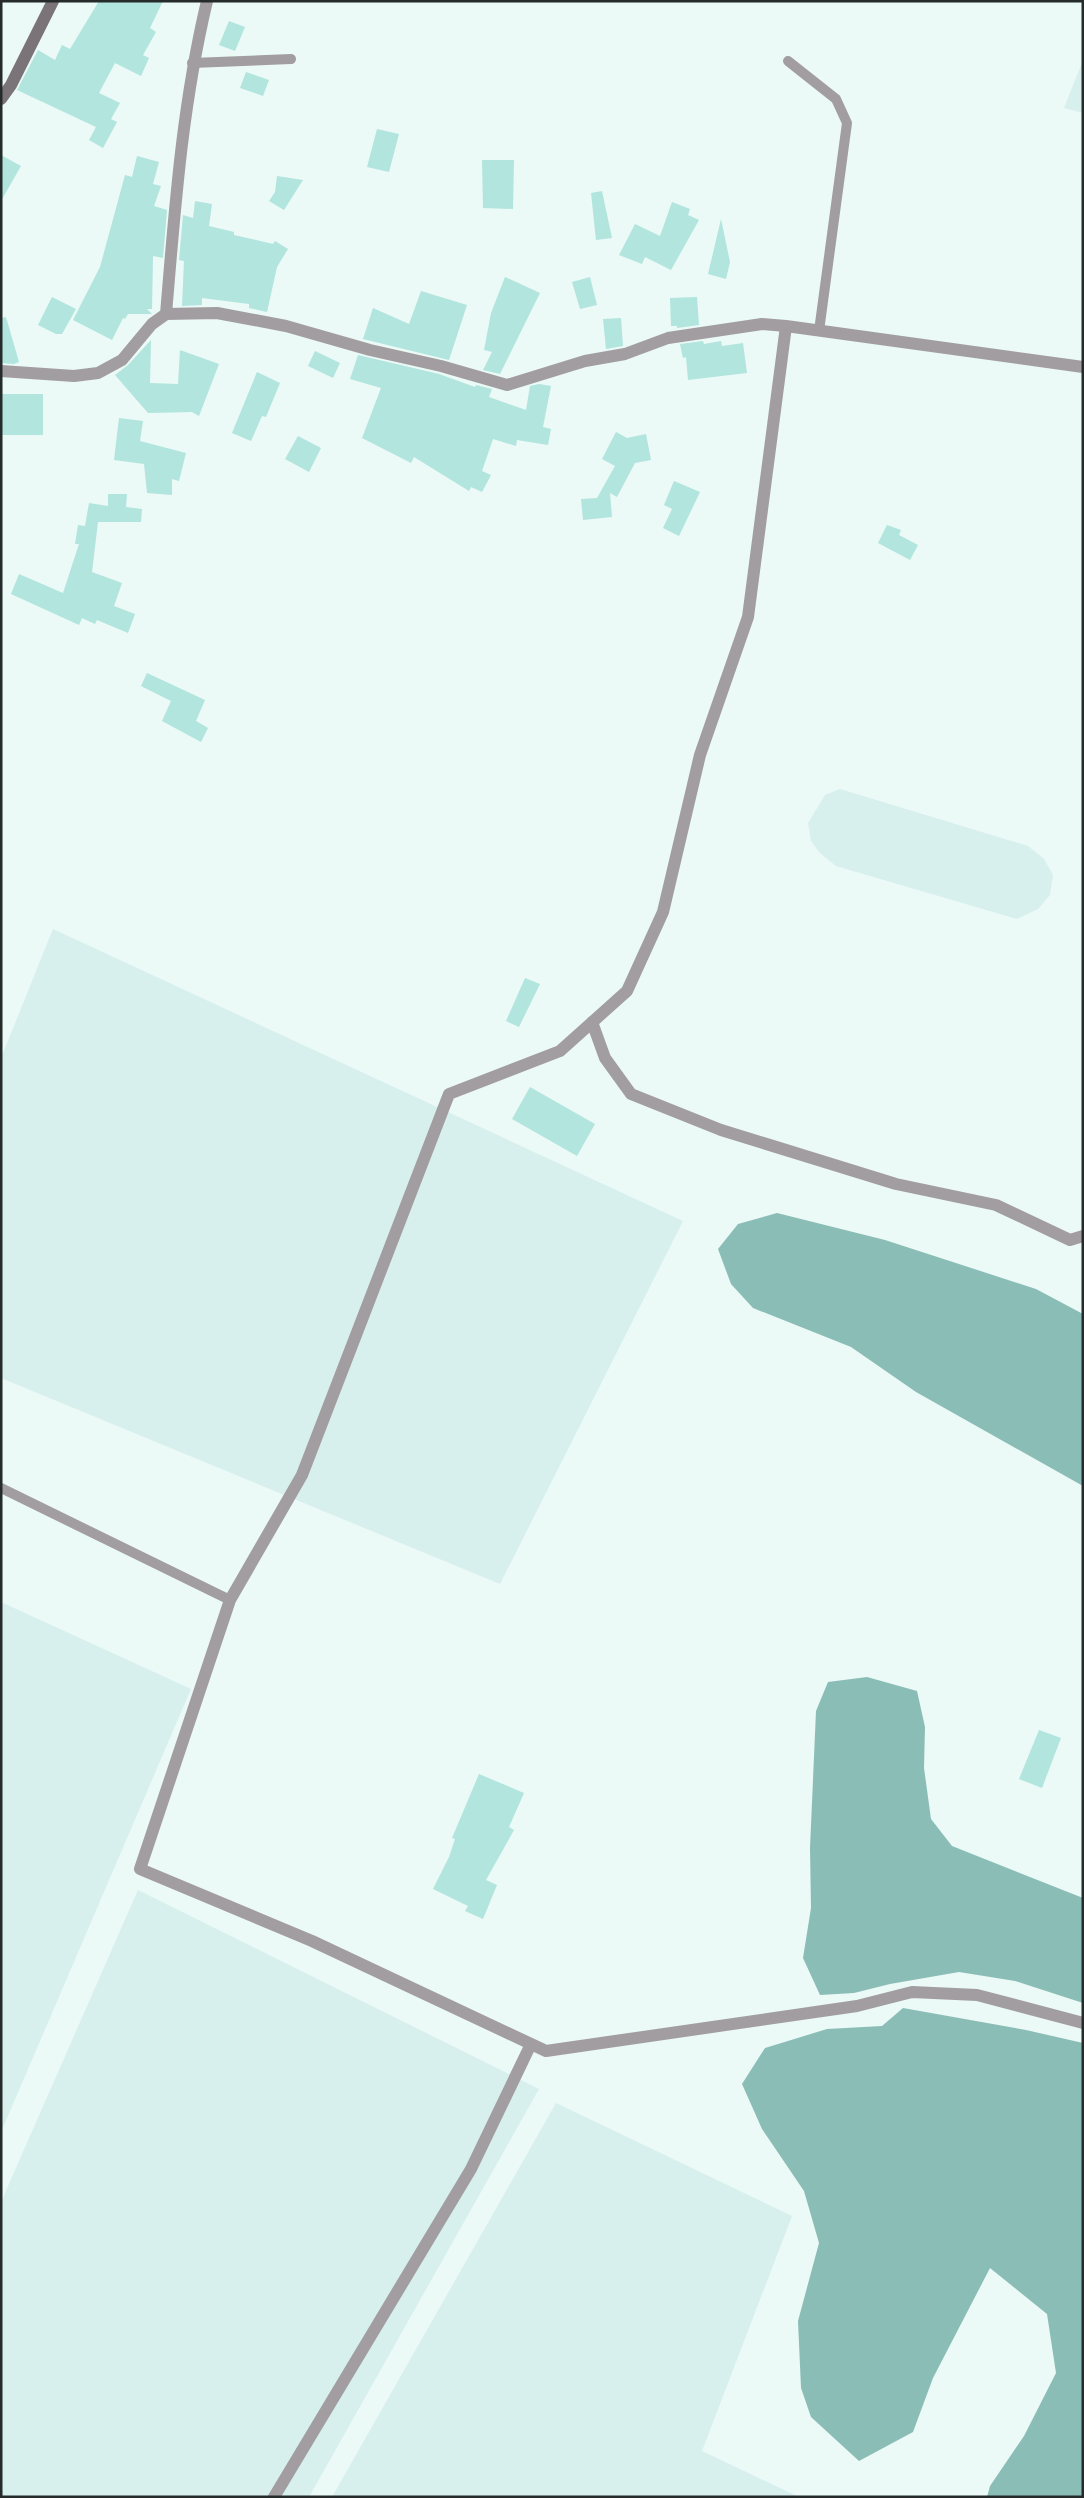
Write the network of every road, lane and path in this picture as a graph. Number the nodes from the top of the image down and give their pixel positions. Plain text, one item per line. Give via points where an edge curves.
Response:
1 (53, 1) edge
2 (207, 1) edge
3 (291, 58) dead end
4 (788, 61) dead end
5 (192, 63) junction
6 (1, 99) edge
7 (166, 314) junction
8 (786, 326) junction
9 (819, 331) junction
10 (1083, 367) edge
11 (1, 371) edge
12 (592, 1022) junction
13 (1083, 1236) edge
14 (1, 1488) edge
15 (230, 1600) junction
16 (1083, 2023) edge
17 (531, 2044) junction
18 (274, 2497) edge

1 - 6 main road
2 - 5 street
3 - 5 lane
4 - 9 lane via 836,99 847,123
5 - 7 street via 176,183
7 - 8 street via 217,313 286,326 507,385 585,361 625,354 668,338 762,324
7 - 11 street via 152,324 122,360 98,373 49,375
8 - 9 street
8 - 12 street via 748,617 700,755 663,912 627,992
9 - 10 street
12 - 13 street via 605,1058 631,1094 730,1133 896,1184 996,1205 1070,1240
12 - 15 street via 560,1051 449,1094 302,1475
14 - 15 lane
15 - 17 street via 140,1869 312,1941
16 - 17 street via 977,1995 912,1992 857,2006 546,2051
17 - 18 street via 471,2169

